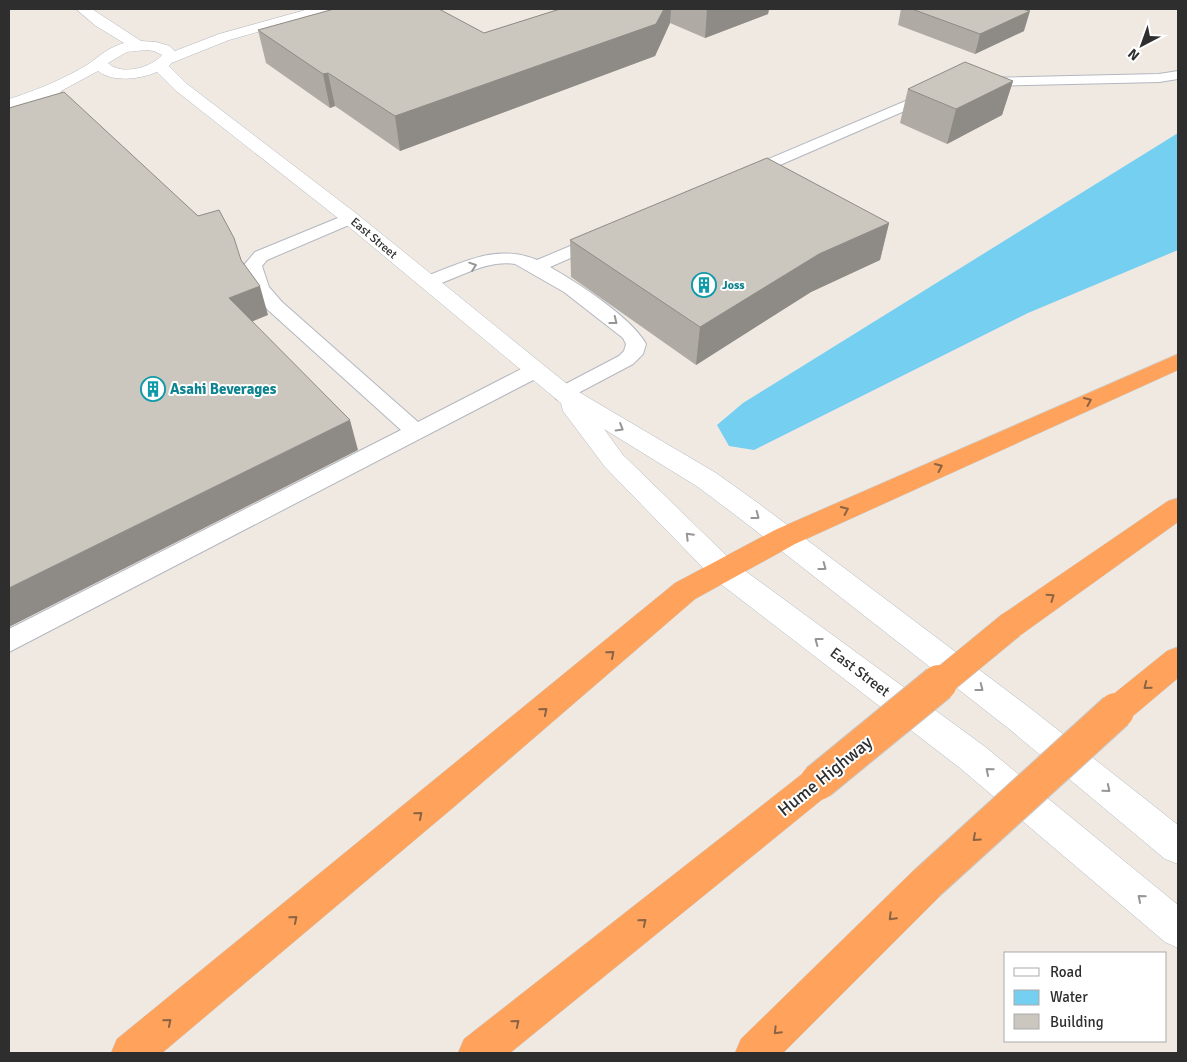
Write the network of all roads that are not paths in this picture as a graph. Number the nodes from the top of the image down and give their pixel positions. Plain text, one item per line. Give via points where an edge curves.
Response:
1 (83, 9) edge
2 (324, 9) edge
3 (100, 23) junction
4 (224, 37) junction
5 (139, 46) junction
6 (156, 46) junction
7 (103, 59) junction
8 (164, 63) junction
9 (127, 73) junction
10 (1178, 75) edge
11 (181, 87) junction
12 (37, 97) junction
13 (9, 104) edge
14 (727, 183) edge
15 (350, 218) junction
16 (610, 234) edge
17 (537, 266) junction
18 (427, 282) junction
19 (1178, 361) edge
20 (534, 371) junction
21 (563, 394) junction
22 (416, 432) junction
23 (1178, 508) edge
24 (784, 538) junction
25 (723, 570) junction
26 (9, 641) edge
27 (1178, 660) edge
28 (1178, 847) edge
29 (1178, 929) edge
30 (131, 1053) edge
31 (478, 1053) edge
32 (754, 1053) edge

1 - 3 main road
2 - 4 main road
3 - 5 main road
3 - 7 main road
4 - 6 main road
4 - 8 main road
5 - 6 main road
5 - 7 main road via 121,49
6 - 8 main road, East Street via 168,52
7 - 9 main road, East Street via 102,68 109,72
7 - 12 main road
8 - 9 main road
8 - 11 main road, East Street
9 - 11 main road, East Street
9 - 12 main road
10 - 14 lane via 957,84
11 - 15 main road, East Street
12 - 13 main road
15 - 18 main road, East Street
15 - 22 lane via 261,256 252,265 260,288 275,306
16 - 17 lane
18 -> 17 lane via 506,257 519,258
17 -> 21 lane via 631,335 636,344 633,354 626,360
18 - 20 main road, East Street
24 -> 19 highway
20 - 21 main road, East Street
20 - 22 lane
21 -> 24 main road, East Street via 708,480
25 -> 21 main road, East Street via 614,461
22 - 26 lane
31 -> 23 highway, Hume Highway, bridge via 1011,624
24 - 25 highway
24 -> 28 main road, East Street via 1020,718
29 -> 25 main road, East Street via 972,757
30 -> 25 highway via 685,591
27 -> 32 highway, bridge via 1116,711 927,883

